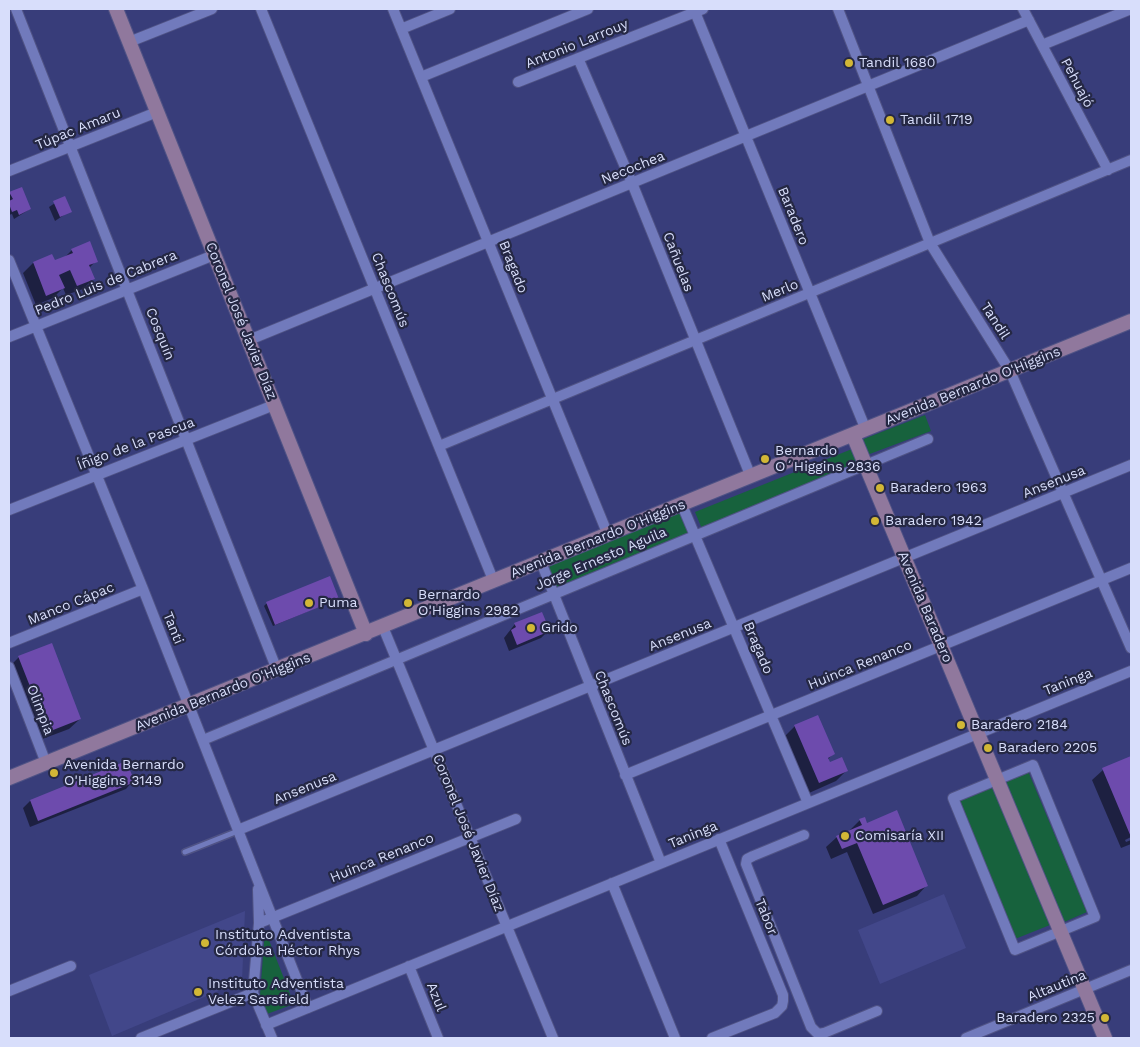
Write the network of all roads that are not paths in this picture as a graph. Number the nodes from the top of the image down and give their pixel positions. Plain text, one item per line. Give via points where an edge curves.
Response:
1 (16, 9) edge
2 (116, 9) edge
3 (212, 9) edge
4 (261, 9) edge
5 (393, 9) edge
6 (450, 9) edge
7 (588, 9) edge
8 (838, 9) edge
9 (1023, 9) edge
10 (1131, 9) edge
11 (699, 10) edge
12 (1029, 20) junction
13 (401, 29) junction
14 (129, 42) junction
15 (1042, 45) junction
16 (578, 58) junction
17 (420, 76) junction
18 (518, 82) dead end
19 (867, 86) junction
20 (157, 112) junction
21 (746, 137) junction
22 (70, 146) junction
23 (1131, 160) edge
24 (1108, 170) junction
25 (9, 171) edge
26 (632, 183) junction
27 (488, 242) junction
28 (930, 243) junction
29 (214, 255) junction
30 (9, 260) edge
31 (374, 289) junction
32 (128, 290) junction
33 (810, 294) junction
34 (1131, 321) edge
35 (35, 326) junction
36 (9, 337) edge
37 (248, 340) junction
38 (694, 342) junction
39 (1010, 371) junction
40 (552, 400) junction
41 (274, 405) junction
42 (859, 432) junction
43 (928, 439) dead end
44 (187, 440) junction
45 (438, 446) junction
46 (865, 465) junction
47 (1131, 465) edge
48 (95, 474) junction
49 (751, 477) junction
50 (1064, 493) junction
51 (682, 504) junction
52 (9, 510) edge
53 (608, 535) junction
54 (696, 535) junction
55 (904, 558) junction
56 (541, 562) junction
57 (1131, 568) edge
58 (1102, 580) junction
59 (494, 582) junction
60 (143, 589) junction
61 (553, 594) junction
62 (383, 627) junction
63 (734, 627) junction
64 (366, 634) junction
65 (9, 643) edge
66 (941, 646) junction
67 (1131, 648) edge
68 (397, 659) junction
69 (9, 667) edge
70 (277, 670) junction
71 (1131, 671) edge
72 (590, 686) junction
73 (189, 706) junction
74 (771, 716) junction
75 (977, 734) junction
76 (203, 740) junction
77 (434, 750) junction
78 (46, 763) junction
79 (626, 774) junction
80 (9, 778) edge
81 (997, 780) junction
82 (808, 803) junction
83 (516, 819) dead end
84 (238, 830) junction
85 (804, 835) dead end
86 (470, 838) junction
87 (719, 839) junction
88 (185, 852) dead end
89 (661, 863) junction
90 (258, 880) junction
91 (612, 883) junction
92 (273, 918) junction
93 (259, 923) junction
94 (507, 926) junction
95 (1060, 931) junction
96 (778, 947) junction
97 (765, 952) junction
98 (72, 966) dead end
99 (409, 966) junction
100 (1131, 970) edge
101 (1084, 990) junction
102 (9, 991) edge
103 (253, 993) junction
104 (308, 1008) junction
105 (877, 1011) dead end
106 (266, 1025) junction
107 (141, 1038) edge
108 (272, 1038) edge
109 (438, 1038) edge
110 (553, 1038) edge
111 (675, 1038) edge
112 (712, 1038) edge
113 (966, 1038) edge
114 (1105, 1038) edge

1 - 22 street, Cosquín
2 - 14 main road, Coronel José Javier Díaz
3 - 14 street
4 - 31 street, Chascomús
5 - 13 street, Bragado
6 - 13 street
7 - 17 street
8 - 19 street, Tandil
9 - 12 street, Pehuajó
10 - 15 street
11 - 16 street, Antonio Larrouy
11 - 21 street, Baradero
12 - 15 street, Pehuajó
12 - 19 street, Necochea
13 - 17 street, Bragado
14 - 20 main road, Coronel José Javier Díaz
15 - 24 street, Pehuajó
16 - 18 street, Antonio Larrouy
16 - 26 street, Cañuelas
17 - 27 street, Bragado
19 - 21 street, Necochea
19 - 28 street, Tandil
20 - 22 street, Túpac Amaru
20 - 29 main road, Coronel José Javier Díaz
21 - 26 street, Necochea
21 - 33 street, Baradero
22 - 25 street, Túpac Amaru
22 - 32 street, Cosquín
23 - 24 street, Merlo
24 - 28 street, Merlo
26 - 27 street, Necochea
26 - 38 street, Cañuelas
27 - 31 street, Necochea
27 - 40 street, Bragado
28 - 33 street, Merlo
28 - 39 street, Tandil
29 - 32 street, Pedro Luis de Cabrera
29 - 37 main road, Coronel José Javier Díaz
30 - 35 street, Tanti
31 - 37 street, Necochea
31 - 45 street, Chascomús
32 - 35 street, Pedro Luis de Cabrera
32 - 44 street, Cosquín
33 - 38 street, Merlo
33 - 42 street, Baradero
34 - 39 main road, Avenida Bernardo O'Higgins
35 - 36 street, Pedro Luis de Cabrera
35 - 48 street, Tanti
37 - 41 main road, Coronel José Javier Díaz
38 - 40 street, Merlo
38 - 49 street, Cañuelas
39 - 42 main road, Avenida Bernardo O'Higgins
39 - 50 street, Tandil
40 - 45 street, Merlo
40 - 53 street, Bragado
41 - 44 street, Íñigo de la Pascua
41 - 64 main road, Coronel José Javier Díaz
42 - 46 main road, Avenida Baradero
42 - 49 main road, Avenida Bernardo O'Higgins
43 - 46 street, Jorge Ernesto Aguila
44 - 48 street, Íñigo de la Pascua
44 - 70 street, Cosquín
45 - 59 street, Chascomús
46 - 54 street, Jorge Ernesto Aguila
46 - 55 main road, Avenida Baradero
47 - 50 street, Ansenusa
48 - 52 street, Íñigo de la Pascua
48 - 60 street, Tanti
49 - 51 main road, Avenida Bernardo O'Higgins
50 - 55 street, Ansenusa
50 - 58 street, Tandil
51 - 53 main road, Avenida Bernardo O'Higgins
51 - 54 street, Bragado
53 - 56 main road, Avenida Bernardo O'Higgins
54 - 61 street, Jorge Ernesto Aguila
54 - 63 street, Bragado
55 - 63 street, Ansenusa
55 - 66 main road, Avenida Baradero
56 - 59 main road, Avenida Bernardo O'Higgins
56 - 61 street, Chascomús
57 - 58 street, Huinca Renanco
58 - 66 street, Huinca Renanco
58 - 67 street, Tandil
59 - 62 main road, Avenida Bernardo O'Higgins
60 - 65 street, Manco Cápac
60 - 73 street, Tanti
61 - 68 street, Jorge Ernesto Aguila
61 - 72 street, Chascomús
62 - 64 main road, Avenida Bernardo O'Higgins
62 - 68 street, Coronel José Javier Díaz
63 - 72 street, Ansenusa
63 - 74 street, Bragado
64 - 70 main road, Avenida Bernardo O'Higgins
66 - 74 street, Huinca Renanco
66 - 75 main road, Avenida Baradero
68 - 76 street, Jorge Ernesto Aguila
68 - 77 street, Coronel José Javier Díaz
69 - 78 street, Olimpia
70 - 73 main road, Avenida Bernardo O'Higgins
71 - 75 street, Taninga
72 - 77 street, Ansenusa
72 - 79 street, Chascomús
73 - 76 street, Tanti
73 - 78 main road, Avenida Bernardo O'Higgins
74 - 79 street, Huinca Renanco
74 - 82 street, Bragado
75 - 81 main road, Avenida Baradero
75 - 82 street, Taninga
76 - 84 street, Tanti
77 - 84 street, Ansenusa
77 - 86 street, Coronel José Javier Díaz
78 - 80 main road, Avenida Bernardo O'Higgins
79 - 89 street, Chascomús
81 - 95 main road, Avenida Baradero
81 - 95 street via 1033,765 1095,917
81 - 95 street via 953,798 1015,950
82 - 87 street, Taninga
83 - 86 street, Huinca Renanco
84 - 88 lane
84 - 90 street, Tanti
85 - 96 street via 747,859 746,864
86 - 92 street, Huinca Renanco
86 - 94 street, Coronel José Javier Díaz
87 - 89 street, Taninga
87 - 97 street, Tabor
89 - 91 street, Taninga
90 - 92 street, Tanti
90 - 93 street
91 - 94 street, Taninga
91 - 111 street
92 - 93 street, Huinca Renanco
92 - 104 street, Tanti
93 - 103 street
94 - 99 street, Taninga
94 - 110 street, Coronel José Javier Díaz
95 - 101 main road, Avenida Baradero
96 - 97 street
96 - 105 street via 811,1027 818,1034
97 - 112 street, Tabor via 783,995 782,1006 775,1013
98 - 102 street
99 - 104 street, Taninga
99 - 109 street, Azul
100 - 101 street, Altautina
101 - 113 street, Altautina
101 - 114 main road, Avenida Baradero
103 - 106 street
103 - 107 street
104 - 106 street, Taninga
106 - 108 street

